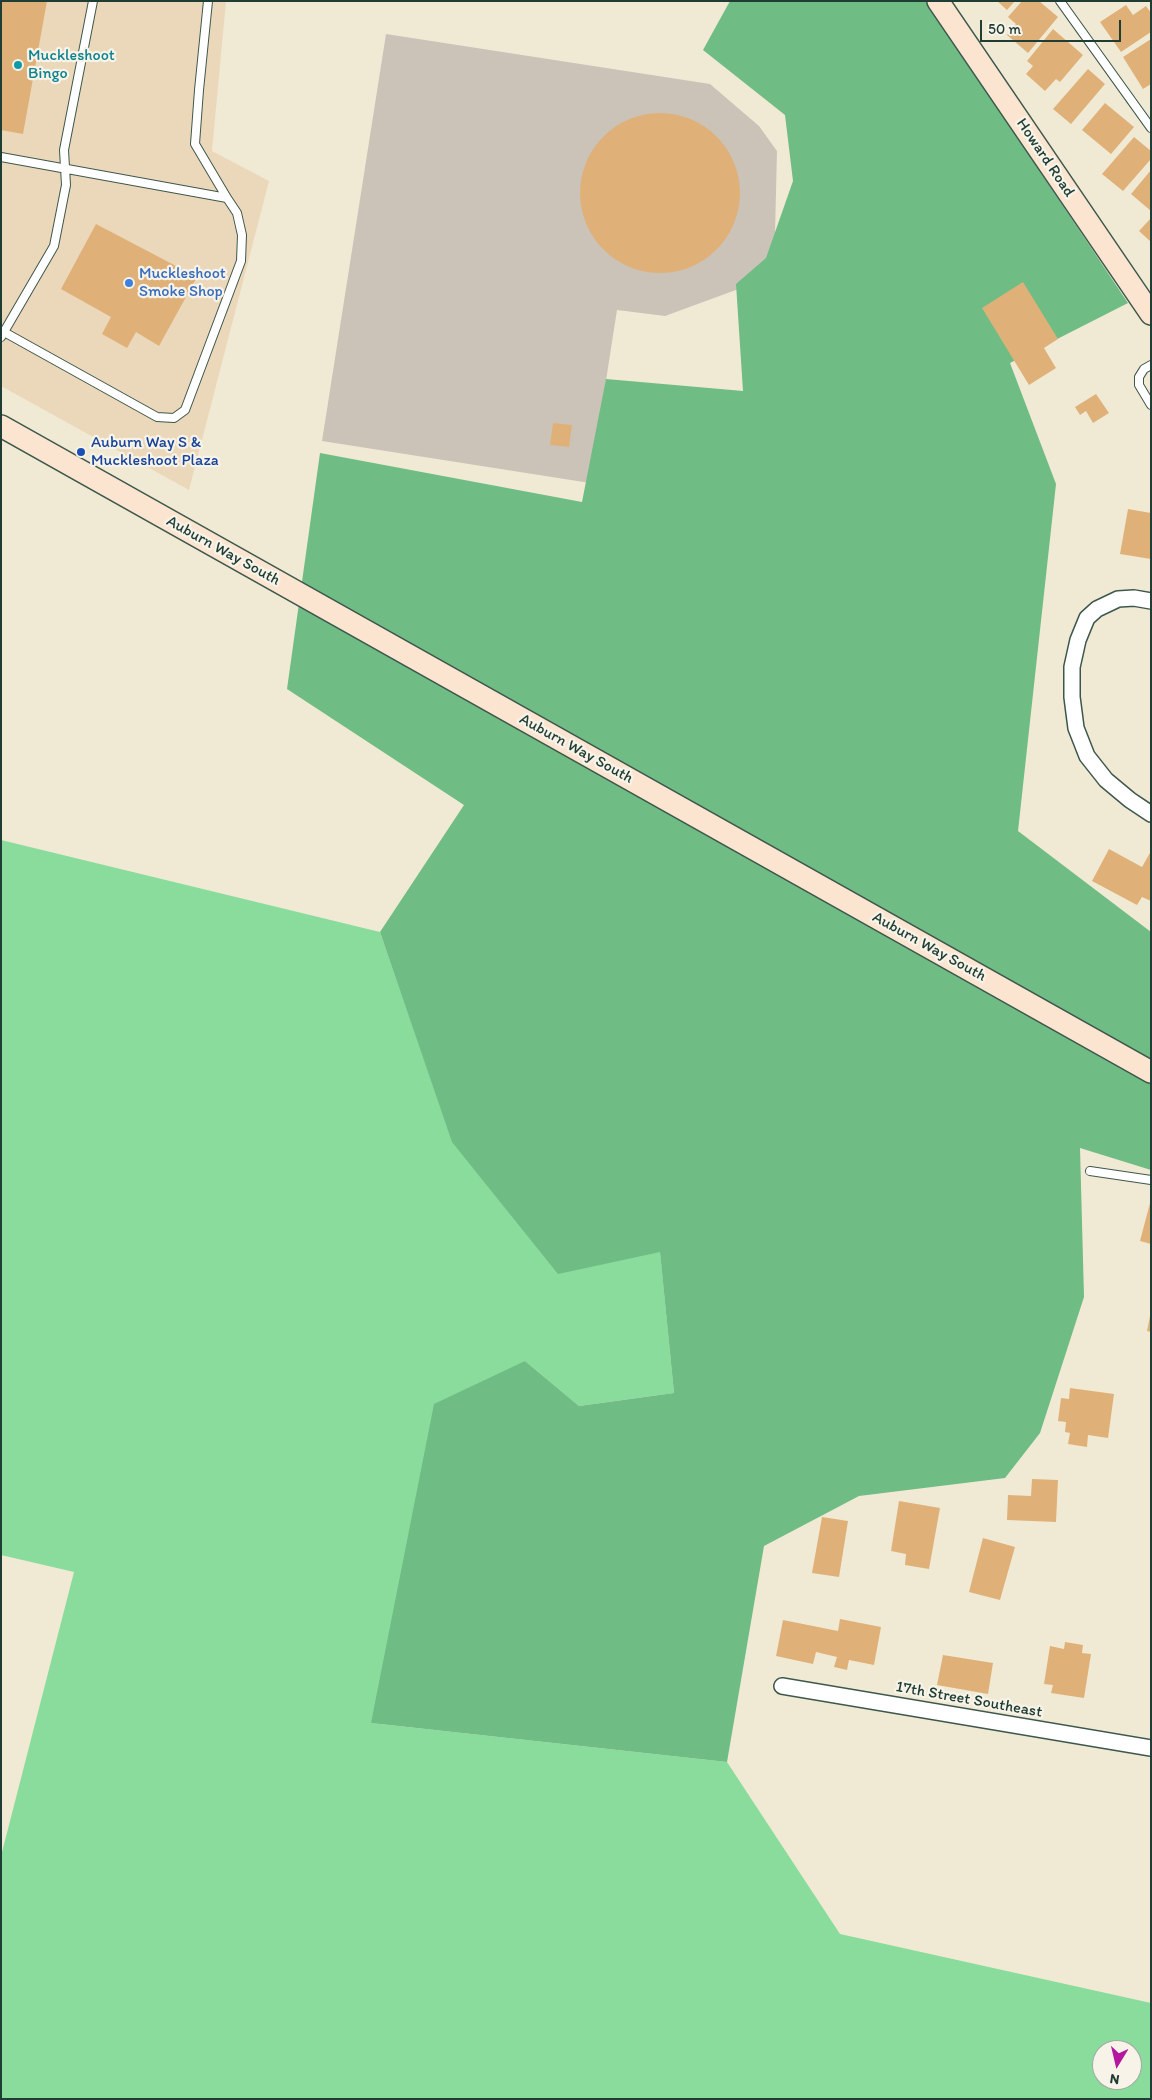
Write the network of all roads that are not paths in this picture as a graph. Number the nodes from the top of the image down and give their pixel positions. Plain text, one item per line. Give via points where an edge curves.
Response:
1 (93, 1) edge
2 (208, 1) edge
3 (938, 1) edge
4 (1060, 1) edge
5 (1151, 128) edge
6 (1, 157) edge
7 (65, 167) junction
8 (227, 198) junction
9 (1151, 314) edge
10 (3, 335) edge
11 (1151, 365) edge
12 (1151, 405) edge
13 (1, 426) edge
14 (1151, 600) edge
15 (1151, 814) edge
16 (1151, 1072) edge
17 (1090, 1171) dead end
18 (1151, 1180) edge
19 (782, 1686) dead end
20 (1151, 1748) edge

1 - 7 lane via 64,150
2 - 8 lane via 195,144
3 - 9 main road, Howard Road
4 - 5 lane
6 - 7 lane
7 - 8 lane
7 - 10 lane via 66,185 54,246
8 - 10 lane via 237,213 242,234 241,261 185,410 174,418 156,417
11 - 12 lane via 1139,376 1139,385
13 - 16 main road, Auburn Way South
14 - 15 street via 1118,599 1086,618 1072,667 1072,697 1076,728 1087,756 1106,780
17 - 18 lane
19 - 20 street, 17th Street Southeast

